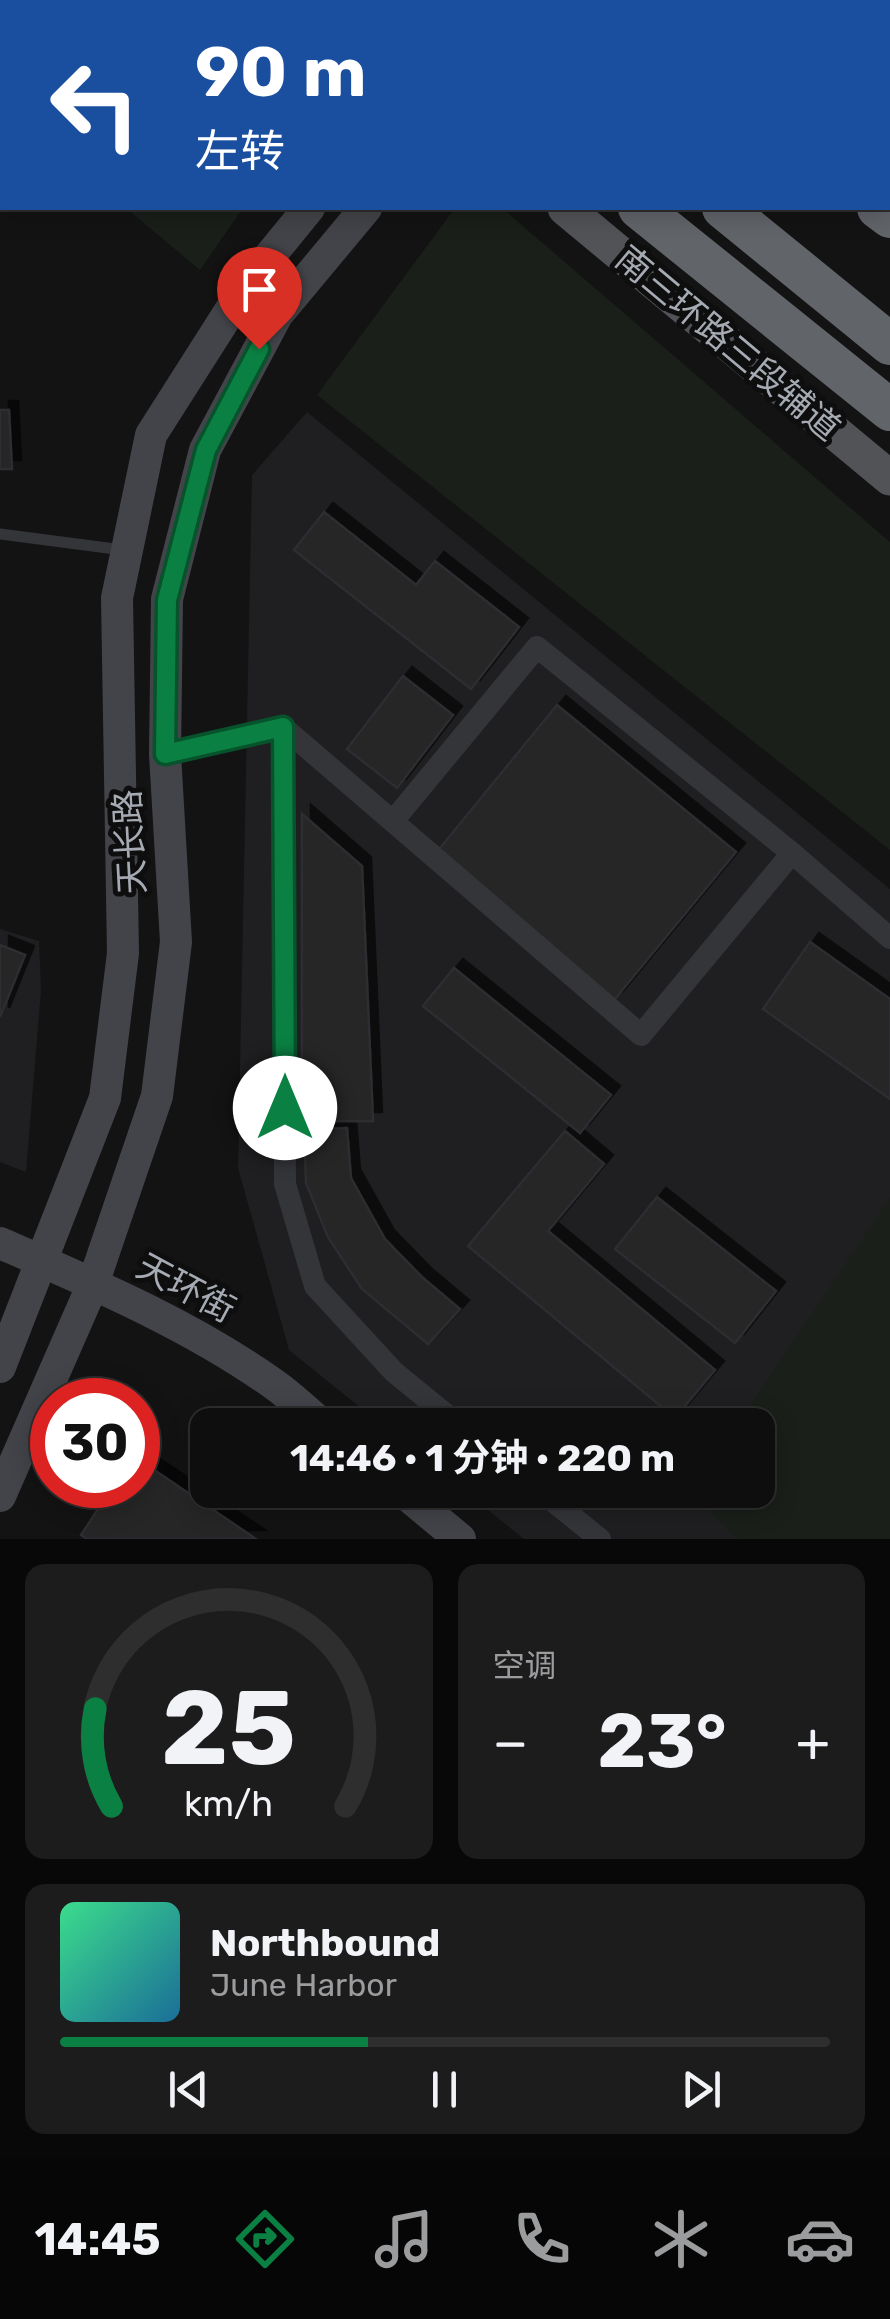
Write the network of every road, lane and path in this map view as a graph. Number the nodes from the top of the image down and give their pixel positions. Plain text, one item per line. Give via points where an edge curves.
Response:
1 (306, 210) edge
2 (364, 210) edge
3 (567, 210) edge
4 (641, 210) edge
5 (725, 210) edge
6 (890, 344) edge
7 (890, 410) edge
8 (890, 478) edge
9 (0, 534) edge
10 (127, 551) junction
11 (283, 727) junction
12 (165, 754) junction
13 (393, 821) junction
14 (792, 853) junction
15 (890, 938) edge
16 (0, 1242) edge
17 (43, 1261) junction
18 (94, 1284) junction
19 (0, 1367) edge
20 (302, 1408) edge
21 (438, 1408) edge
22 (0, 1496) edge
23 (423, 1508) edge
24 (561, 1508) edge
25 (460, 1539) edge
26 (600, 1539) edge

1 - 10 street, 天长路 via 246,284 151,435
2 - 12 street, 天长路 via 277,315 206,450 167,600
3 - 8 main road, 南三环路三段辅道
4 - 7 highway
5 - 6 highway
9 - 10 lane
10 - 17 street, 天长路 via 118,598 123,954 105,1098
11 - 12 street
11 - 13 street
11 - 21 street via 285,1184 315,1286 394,1372
12 - 18 street, 天长路 via 176,942 157,1096
13 - 14 street via 538,647
13 - 14 street via 641,1035
14 - 15 street
16 - 17 street, 天环街
17 - 18 street, 天环街
17 - 19 street, 天长路
18 - 20 street, 天环街 via 206,1342
18 - 22 street, 天长路
23 - 25 street
24 - 26 street

